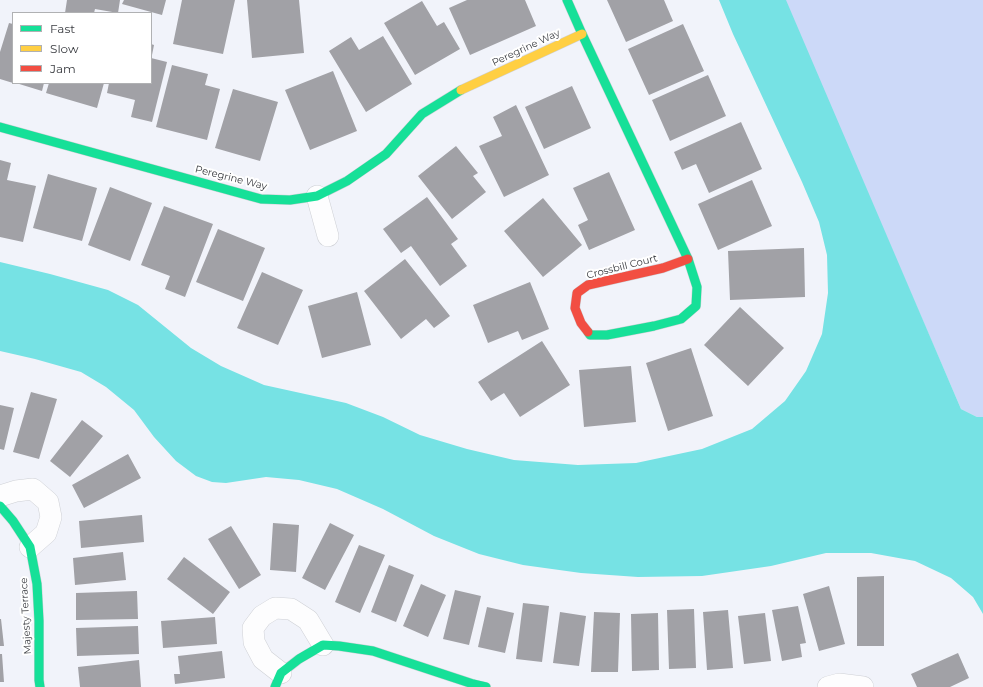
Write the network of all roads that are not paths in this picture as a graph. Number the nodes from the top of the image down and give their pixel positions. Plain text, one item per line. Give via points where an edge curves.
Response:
1 (567, 0) edge
2 (582, 34) junction
3 (0, 127) edge
4 (317, 196) junction
5 (328, 236) dead end
6 (688, 259) junction
7 (0, 496) edge
8 (0, 506) edge
9 (30, 547) junction
10 (324, 645) junction
11 (278, 680) edge
12 (40, 687) edge
13 (486, 687) edge
14 (828, 687) edge
15 (863, 687) edge

1 - 2 street, Crossbill Court
2 - 4 street, Peregrine Way via 462,90 422,114 386,154 347,181
2 - 6 street, Crossbill Court
3 - 4 street, Peregrine Way via 261,199 290,200
4 - 5 street
6 - 6 street, Crossbill Court via 697,287 696,306 681,319 607,335 590,335 581,323 575,308 577,293 588,285 663,268
7 - 9 street via 33,489 48,502 51,517 46,533
8 - 9 street, Majesty Terrace
9 - 12 street, Majesty Terrace via 37,584
10 - 11 street via 299,659
10 - 11 street via 308,620 291,608 275,608 262,616 253,628 254,642
10 - 13 street via 373,651
14 - 15 street via 839,684

